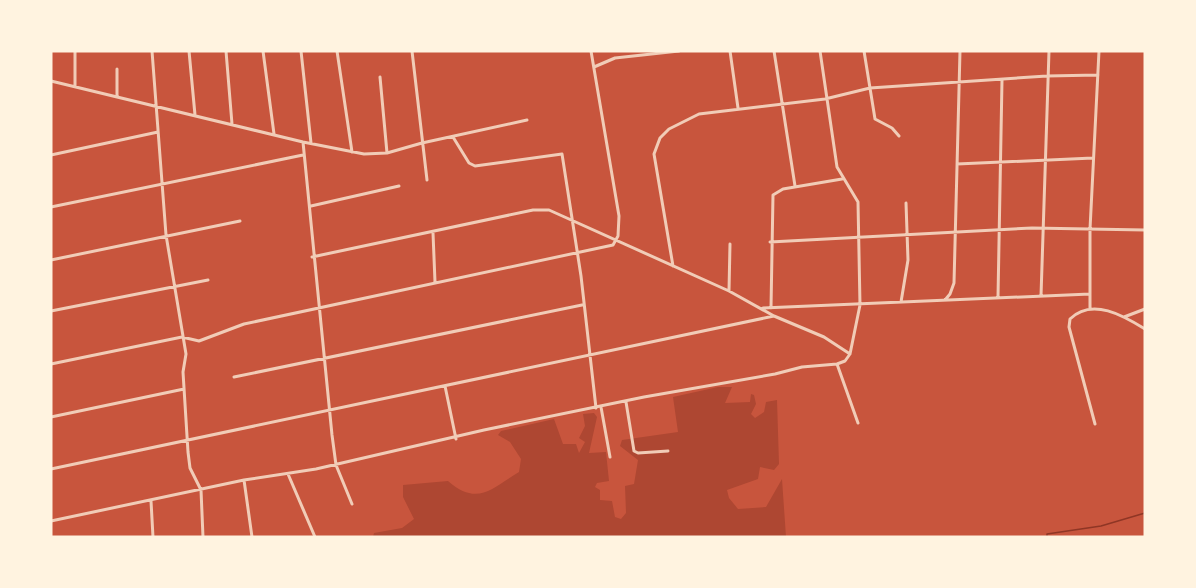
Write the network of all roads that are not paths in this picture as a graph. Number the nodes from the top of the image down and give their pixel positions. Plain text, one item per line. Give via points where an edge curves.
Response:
1 (75, 51) edge
2 (152, 51) edge
3 (189, 51) edge
4 (225, 51) edge
5 (263, 51) edge
6 (301, 51) edge
7 (337, 51) edge
8 (412, 51) edge
9 (591, 51) edge
10 (679, 51) edge
11 (730, 51) edge
12 (774, 51) edge
13 (820, 51) edge
14 (864, 51) edge
15 (960, 51) edge
16 (1049, 51) edge
17 (1099, 51) edge
18 (594, 67) junction
19 (117, 69) dead end
20 (1098, 75) junction
21 (1047, 76) junction
22 (380, 77) dead end
23 (1002, 80) junction
24 (51, 81) edge
25 (960, 83) junction
26 (75, 86) junction
27 (870, 88) junction
28 (117, 97) junction
29 (825, 99) junction
30 (782, 103) junction
31 (156, 106) junction
32 (738, 108) junction
33 (195, 115) junction
34 (527, 120) dead end
35 (232, 124) junction
36 (158, 132) junction
37 (274, 134) junction
38 (899, 136) dead end
39 (453, 137) junction
40 (303, 142) junction
41 (311, 143) junction
42 (422, 143) junction
43 (352, 152) junction
44 (387, 153) junction
45 (51, 155) edge
46 (303, 155) junction
47 (1093, 158) junction
48 (1047, 160) junction
49 (1002, 162) junction
50 (957, 164) junction
51 (843, 179) junction
52 (428, 180) dead end
53 (163, 186) junction
54 (399, 186) dead end
55 (795, 186) junction
56 (906, 202) dead end
57 (311, 206) junction
58 (51, 207) edge
59 (240, 221) dead end
60 (573, 221) junction
61 (1044, 228) junction
62 (1090, 229) junction
63 (999, 230) junction
64 (1145, 230) edge
65 (955, 232) junction
66 (433, 233) junction
67 (166, 235) junction
68 (907, 236) junction
69 (860, 239) junction
70 (617, 242) junction
71 (770, 242) junction
72 (730, 244) dead end
73 (578, 254) junction
74 (312, 257) junction
75 (51, 260) edge
76 (673, 266) junction
77 (208, 280) dead end
78 (435, 282) junction
79 (173, 286) junction
80 (729, 291) junction
81 (1090, 294) junction
82 (1041, 296) junction
83 (998, 297) junction
84 (944, 301) junction
85 (901, 302) junction
86 (582, 304) junction
87 (860, 305) junction
88 (318, 307) junction
89 (761, 308) junction
90 (771, 308) junction
91 (1090, 309) junction
92 (1145, 309) edge
93 (51, 311) edge
94 (774, 316) junction
95 (1123, 317) junction
96 (1145, 329) edge
97 (182, 338) junction
98 (850, 354) junction
99 (588, 356) junction
100 (324, 360) junction
101 (51, 364) edge
102 (837, 364) junction
103 (234, 377) dead end
104 (445, 386) junction
105 (184, 389) junction
106 (625, 401) junction
107 (601, 407) junction
108 (596, 408) junction
109 (329, 411) junction
110 (51, 417) edge
111 (858, 423) dead end
112 (1095, 424) dead end
113 (456, 439) junction
114 (187, 441) junction
115 (668, 451) dead end
116 (610, 458) dead end
117 (336, 465) junction
118 (51, 469) edge
119 (288, 474) junction
120 (244, 480) junction
121 (201, 490) junction
122 (151, 501) junction
123 (352, 504) dead end
124 (51, 521) edge
125 (153, 537) edge
126 (203, 537) edge
127 (252, 537) edge
128 (315, 537) edge

1 - 26 street
2 - 31 street
3 - 33 street
4 - 35 street
5 - 37 street
6 - 41 street
7 - 43 street
8 - 42 street
9 - 18 street
10 - 18 street via 615,58
11 - 32 street
12 - 30 street
13 - 29 street
14 - 27 street
15 - 25 street
16 - 21 street
17 - 20 street
18 - 70 street via 619,216
19 - 28 street
20 - 21 street
20 - 47 street
21 - 23 street
21 - 48 street
22 - 44 street
23 - 25 street
23 - 49 street
24 - 26 street
25 - 27 street
25 - 50 street
26 - 28 street
27 - 29 street
27 - 38 street via 875,119
28 - 31 street
29 - 30 street
29 - 51 street via 837,167
30 - 32 street
30 - 55 street
31 - 33 street
31 - 36 street
32 - 76 street via 699,114 678,123 656,144 654,154
33 - 35 street
34 - 39 street
35 - 37 street
36 - 45 street
36 - 53 street
37 - 40 street
39 - 42 street
39 - 60 street via 475,166 562,154
40 - 41 street
40 - 46 street
41 - 43 street
42 - 44 street
42 - 52 street
43 - 44 street
46 - 53 street
46 - 57 street
47 - 48 street
47 - 62 street
48 - 49 street
48 - 61 street
49 - 50 street
49 - 63 street
50 - 65 street
51 - 55 street
51 - 69 street via 858,202
53 - 58 street
53 - 67 street
54 - 57 street
55 - 71 street via 773,195
56 - 68 street
57 - 74 street
59 - 67 street
60 - 66 street via 549,210 533,210
60 - 70 street
60 - 73 street
61 - 62 street
61 - 63 street
61 - 82 street
62 - 64 street
62 - 81 street
63 - 65 street
63 - 83 street
65 - 68 street
65 - 84 street via 953,289
66 - 74 street
66 - 78 street
67 - 75 street
67 - 79 street
68 - 69 street
68 - 85 street via 908,260
69 - 71 street
69 - 87 street
70 - 73 street
70 - 76 street
71 - 90 street
72 - 80 street
73 - 78 street
73 - 86 street
74 - 88 street
76 - 80 street
77 - 79 street
78 - 88 street
79 - 93 street
79 - 97 street
80 - 89 street
81 - 82 street
81 - 91 street
82 - 83 street
83 - 84 street
84 - 85 street
85 - 87 street
86 - 99 street
86 - 100 street
87 - 90 street
87 - 98 street
88 - 97 street via 244,324 199,341
88 - 100 street
89 - 90 street
89 - 94 street
91 - 95 street via 1106,309
91 - 112 street via 1073,315 1069,322
92 - 95 street
94 - 98 street via 814,332
94 - 99 street
95 - 96 street
97 - 101 street
97 - 105 street via 186,354
98 - 102 street
99 - 104 street
99 - 108 street
100 - 103 street
100 - 109 street
102 - 106 street via 802,367
102 - 111 street
104 - 109 street
104 - 113 street
105 - 110 street
105 - 114 street
106 - 107 street
106 - 115 street via 633,451
107 - 108 street
107 - 116 street
108 - 113 street
109 - 114 street
109 - 117 street
113 - 117 street
114 - 118 street
114 - 121 street via 190,468
117 - 119 street
117 - 123 street
119 - 120 street
119 - 128 street
120 - 121 street
120 - 127 street
121 - 122 street
121 - 126 street
122 - 124 street
122 - 125 street

